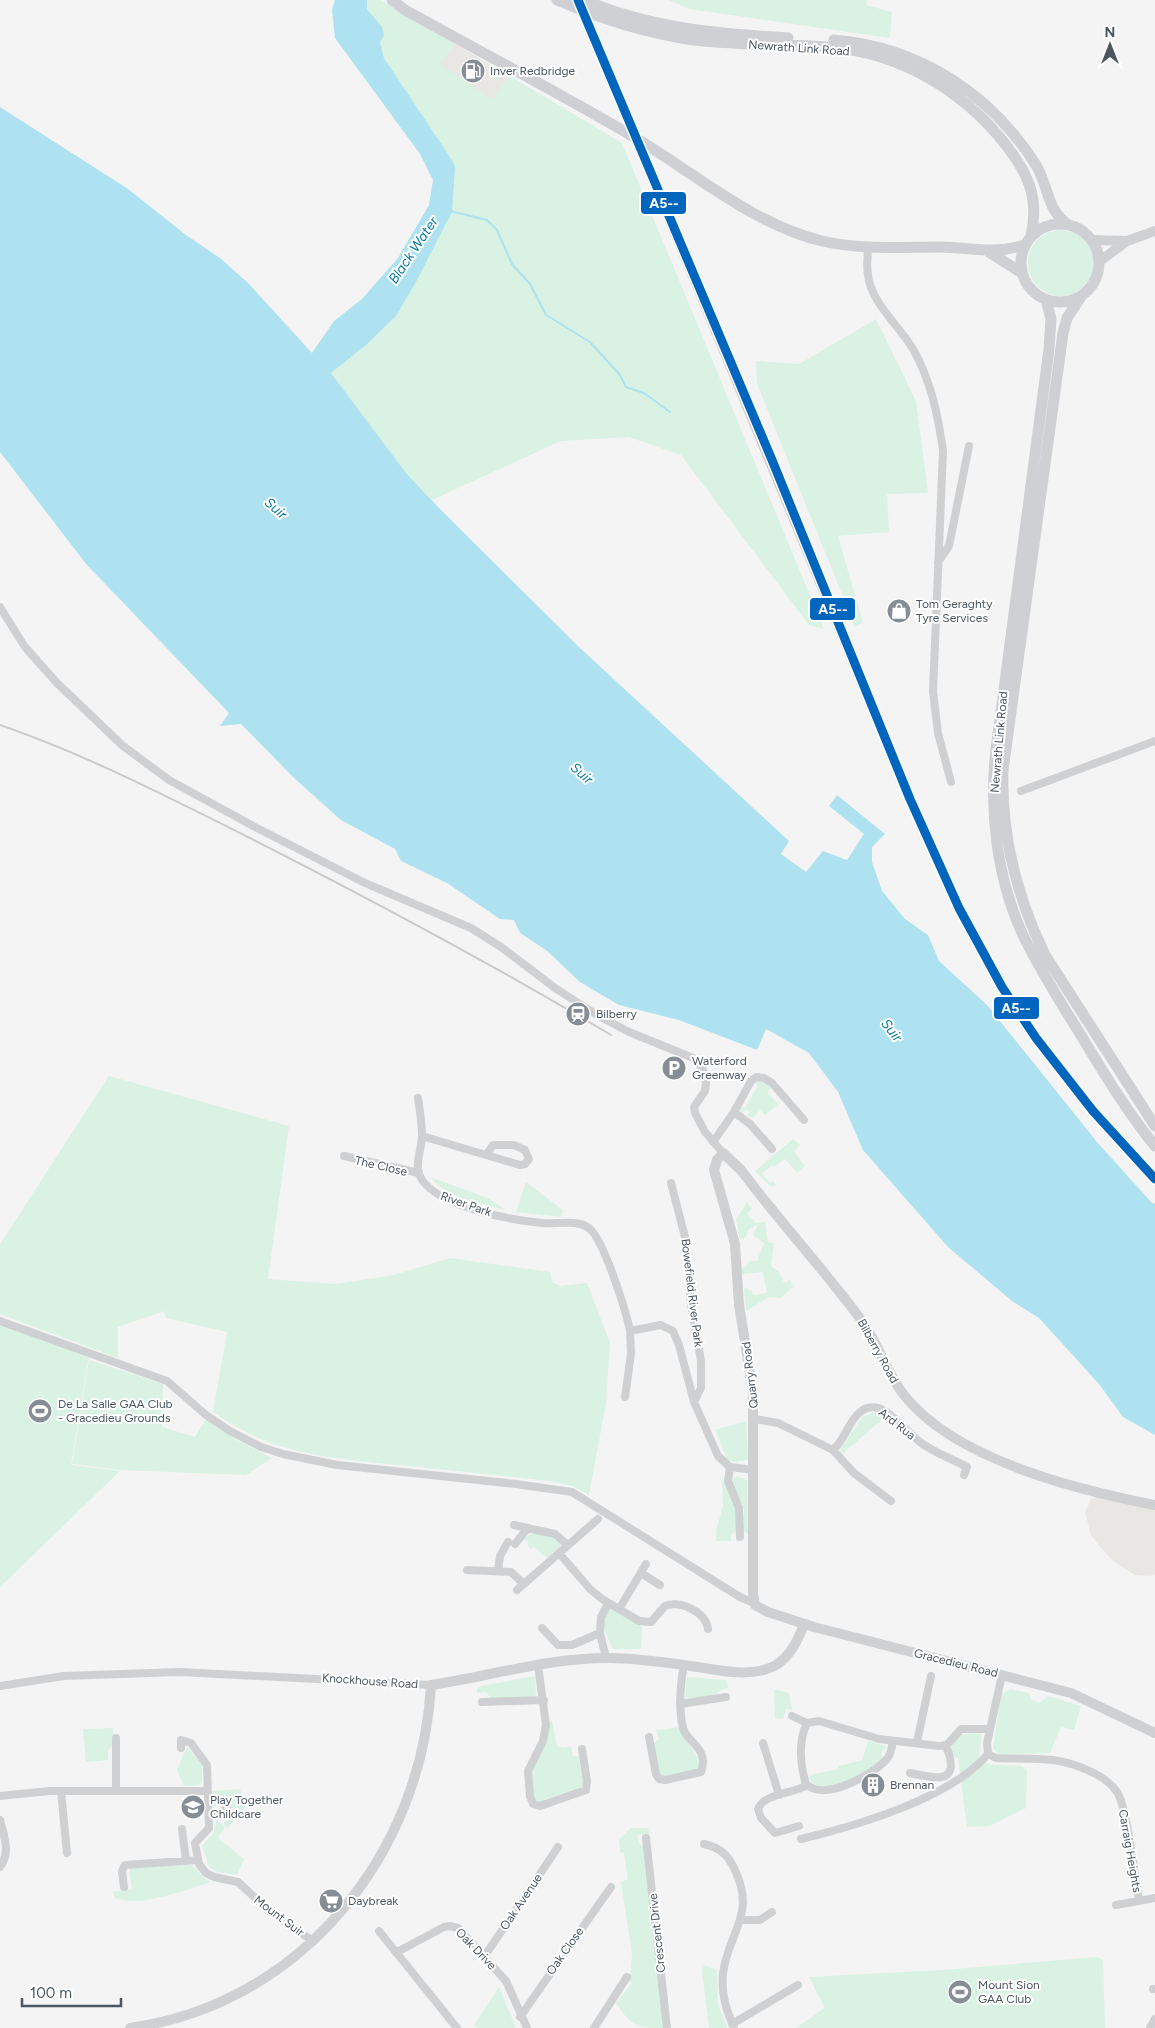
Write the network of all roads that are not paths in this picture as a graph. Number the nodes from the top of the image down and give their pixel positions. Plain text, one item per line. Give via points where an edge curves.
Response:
1 (392, 0) edge
2 (558, 0) edge
3 (589, 6) edge
4 (1067, 224) junction
5 (1155, 231) edge
6 (1028, 240) junction
7 (1092, 240) junction
8 (1127, 241) junction
9 (868, 248) junction
10 (989, 252) junction
11 (1100, 261) junction
12 (1022, 273) junction
13 (1081, 297) junction
14 (1046, 300) junction
15 (969, 446) dead end
16 (938, 562) junction
17 (0, 607) edge
18 (1155, 741) edge
19 (951, 782) dead end
20 (1021, 790) dead end
21 (418, 1098) dead end
22 (734, 1112) junction
23 (804, 1120) dead end
24 (1155, 1126) edge
25 (422, 1136) junction
26 (713, 1142) junction
27 (1155, 1146) edge
28 (772, 1149) dead end
29 (723, 1153) junction
30 (486, 1155) junction
31 (344, 1156) dead end
32 (419, 1173) junction
33 (671, 1183) dead end
34 (0, 1321) edge
35 (630, 1331) junction
36 (625, 1397) dead end
37 (694, 1402) junction
38 (754, 1419) junction
39 (833, 1450) junction
40 (730, 1467) junction
41 (754, 1470) junction
42 (964, 1475) dead end
43 (891, 1501) dead end
44 (1155, 1506) edge
45 (598, 1519) dead end
46 (514, 1525) dead end
47 (528, 1528) junction
48 (740, 1537) dead end
49 (568, 1545) junction
50 (559, 1553) junction
51 (646, 1564) dead end
52 (467, 1570) dead end
53 (498, 1571) junction
54 (641, 1573) junction
55 (524, 1584) junction
56 (660, 1585) dead end
57 (517, 1590) dead end
58 (754, 1603) junction
59 (608, 1604) junction
60 (619, 1609) junction
61 (804, 1624) junction
62 (542, 1628) dead end
63 (708, 1629) dead end
64 (600, 1633) junction
65 (606, 1658) junction
66 (538, 1665) junction
67 (684, 1665) junction
68 (1002, 1675) junction
69 (931, 1676) dead end
70 (431, 1684) junction
71 (0, 1686) edge
72 (726, 1697) dead end
73 (544, 1700) junction
74 (482, 1702) dead end
75 (680, 1704) junction
76 (792, 1716) dead end
77 (808, 1723) junction
78 (990, 1729) junction
79 (1155, 1733) edge
80 (649, 1737) dead end
81 (116, 1738) dead end
82 (893, 1741) junction
83 (917, 1742) junction
84 (763, 1743) dead end
85 (946, 1746) junction
86 (181, 1748) dead end
87 (582, 1749) dead end
88 (988, 1754) junction
89 (910, 1773) dead end
90 (807, 1785) junction
91 (62, 1791) junction
92 (88, 1791) junction
93 (116, 1791) junction
94 (207, 1791) junction
95 (779, 1795) junction
96 (0, 1796) edge
97 (88, 1801) dead end
98 (226, 1807) dead end
99 (209, 1818) junction
100 (0, 1820) edge
101 (799, 1826) dead end
102 (182, 1829) dead end
103 (646, 1838) dead end
104 (801, 1839) dead end
105 (704, 1844) dead end
106 (558, 1847) dead end
107 (67, 1853) dead end
108 (198, 1860) junction
109 (186, 1861) junction
110 (0, 1867) edge
111 (611, 1886) dead end
112 (124, 1887) dead end
113 (1155, 1898) edge
114 (1139, 1901) junction
115 (1116, 1905) dead end
116 (772, 1912) dead end
117 (740, 1920) junction
118 (379, 1931) dead end
119 (313, 1941) junction
120 (397, 1952) junction
121 (484, 1957) junction
122 (628, 1977) dead end
123 (798, 1985) dead end
124 (520, 2017) junction
125 (1155, 2020) edge
126 (733, 2026) edge
127 (130, 2028) edge
128 (458, 2028) edge
129 (527, 2028) edge
130 (594, 2028) edge
131 (667, 2028) edge
132 (1150, 2028) edge

1 - 9 main road via 634,137 760,217 821,241
2 - 3 main road, Newrath Link Road
3 - 4 main road, Newrath Link Road via 691,31 837,40 873,46 923,63 956,82 1002,119 1038,170 1056,216
3 - 6 main road, Newrath Link Road via 657,33 724,43 839,48 872,55 918,72 967,104 1006,144 1028,180 1034,200 1035,216
4 - 6 main road via 1041,228
4 - 7 main road via 1078,228
5 - 8 street
6 - 10 main road
6 - 12 main road via 1021,256
7 - 8 street
7 - 11 main road
8 - 11 street
9 - 10 main road via 940,247
9 - 16 street via 867,274 871,288 912,349 932,393 938,417 943,451
10 - 12 main road
11 - 13 main road via 1095,282
12 - 14 main road via 1034,293
13 - 14 main road via 1059,303
13 - 24 main road, Newrath Link Road via 1067,318 1063,333 1003,770 1004,811 1016,883 1032,928 1081,1013
14 - 27 main road, Newrath Link Road via 1051,318 1049,349 995,759 993,798 996,827 1006,883 1022,931 1099,1064 1134,1120
15 - 16 street via 949,546
16 - 19 street via 934,707
17 - 26 street, Bilberry Road via 28,652 53,680 123,746 169,780 365,883 470,928 597,1015 629,1032 690,1056 700,1065 706,1083 704,1093 695,1106 696,1115
18 - 20 street
21 - 25 street
22 - 23 street via 751,1081 760,1077 772,1083
22 - 26 street
22 - 28 street via 750,1124
25 - 30 street
25 - 32 street
26 - 29 street, Bilberry Road
29 - 38 street, Quarry Road via 714,1170 737,1251
29 - 44 street, Bilberry Road via 858,1314 902,1393 934,1425 955,1440 1019,1467 1090,1492
30 - 30 street via 493,1145 510,1144 525,1150 528,1159 520,1165
31 - 32 street, The Close
32 - 35 street, River Park via 433,1191 448,1200 530,1222 575,1223 592,1231 601,1246
33 - 37 street, Bowefield River Park via 686,1245 691,1304 701,1361 701,1388
34 - 58 street via 167,1381 230,1431 283,1454 337,1465 533,1486 576,1494
35 - 36 street via 631,1354
35 - 37 street, Bowefield River Park via 661,1325 673,1331
37 - 40 street, Bowefield River Park via 718,1456
38 - 39 street via 778,1423
38 - 41 street, Quarry Road
39 - 42 street, Ard Rua via 857,1414 876,1407 934,1451 968,1467
39 - 43 street via 854,1474
40 - 41 street
40 - 48 street via 728,1481 740,1510
41 - 58 street, Quarry Road
45 - 49 street
46 - 47 street
47 - 49 street via 558,1535
47 - 53 street via 500,1556
49 - 50 street
50 - 55 street
50 - 59 street via 590,1589
51 - 54 street
52 - 53 street
53 - 55 street via 514,1573
54 - 56 street
54 - 60 street
55 - 57 street
58 - 61 street, Gracedieu Road via 762,1610
59 - 60 street
59 - 64 street via 601,1617
60 - 63 street via 645,1623 654,1621 666,1606 680,1604 704,1618
61 - 67 street, Knockhouse Road via 790,1652 766,1669 738,1672
61 - 68 street, Gracedieu Road
62 - 64 street via 556,1643 565,1646
64 - 65 street
65 - 66 street, Knockhouse Road
65 - 67 street, Knockhouse Road
66 - 70 street, Knockhouse Road
66 - 73 street
67 - 75 street
68 - 78 street
68 - 79 street, Gracedieu Road via 1080,1696
69 - 83 street
70 - 71 street, Knockhouse Road via 180,1672 82,1675
70 - 119 street via 421,1760 396,1829 360,1889
72 - 75 street
73 - 74 street
73 - 87 street via 545,1733 527,1774 533,1804 540,1806 586,1790 588,1784
75 - 80 street via 684,1732 699,1749 701,1772 659,1779
76 - 77 street
77 - 82 street via 819,1721 872,1738
77 - 90 street via 801,1751
78 - 85 street via 961,1729
78 - 88 street
81 - 93 street via 112,1753
82 - 83 street
82 - 90 street via 885,1761 851,1783 825,1791
83 - 85 street
84 - 95 street
85 - 89 street via 951,1761 944,1776 936,1778
86 - 94 street via 181,1740 190,1742 206,1762
88 - 104 street via 972,1770 942,1789 856,1825
88 - 114 street, Carraig Heights via 999,1758 1066,1763 1114,1787 1122,1804
90 - 95 street
91 - 92 street
91 - 96 street
91 - 107 street
92 - 93 street
92 - 97 street
93 - 94 street
94 - 99 street
95 - 101 street via 759,1806 760,1817 775,1833
98 - 99 street via 219,1815
99 - 108 street via 208,1830 195,1843
100 - 110 street via 6,1850
102 - 109 street
103 - 131 street, Crescent Drive
105 - 117 street via 725,1853 736,1871 744,1896
106 - 121 street, Oak Avenue
108 - 109 street
108 - 119 street, Mount Suir via 210,1876 238,1882 269,1911
109 - 112 street via 125,1865 122,1871
111 - 124 street, Oak Close
113 - 114 street, Carraig Heights
114 - 115 street, Carraig Heights
116 - 117 street via 760,1920
117 - 126 street via 723,1974 723,2000
118 - 120 street
119 - 127 street via 266,1976 219,2002 181,2016
120 - 121 street, Oak Drive via 450,1926 462,1932
120 - 128 street
121 - 124 street, Oak Drive via 507,1984
122 - 130 street
123 - 126 street
124 - 129 street, Oak Drive
125 - 132 street

